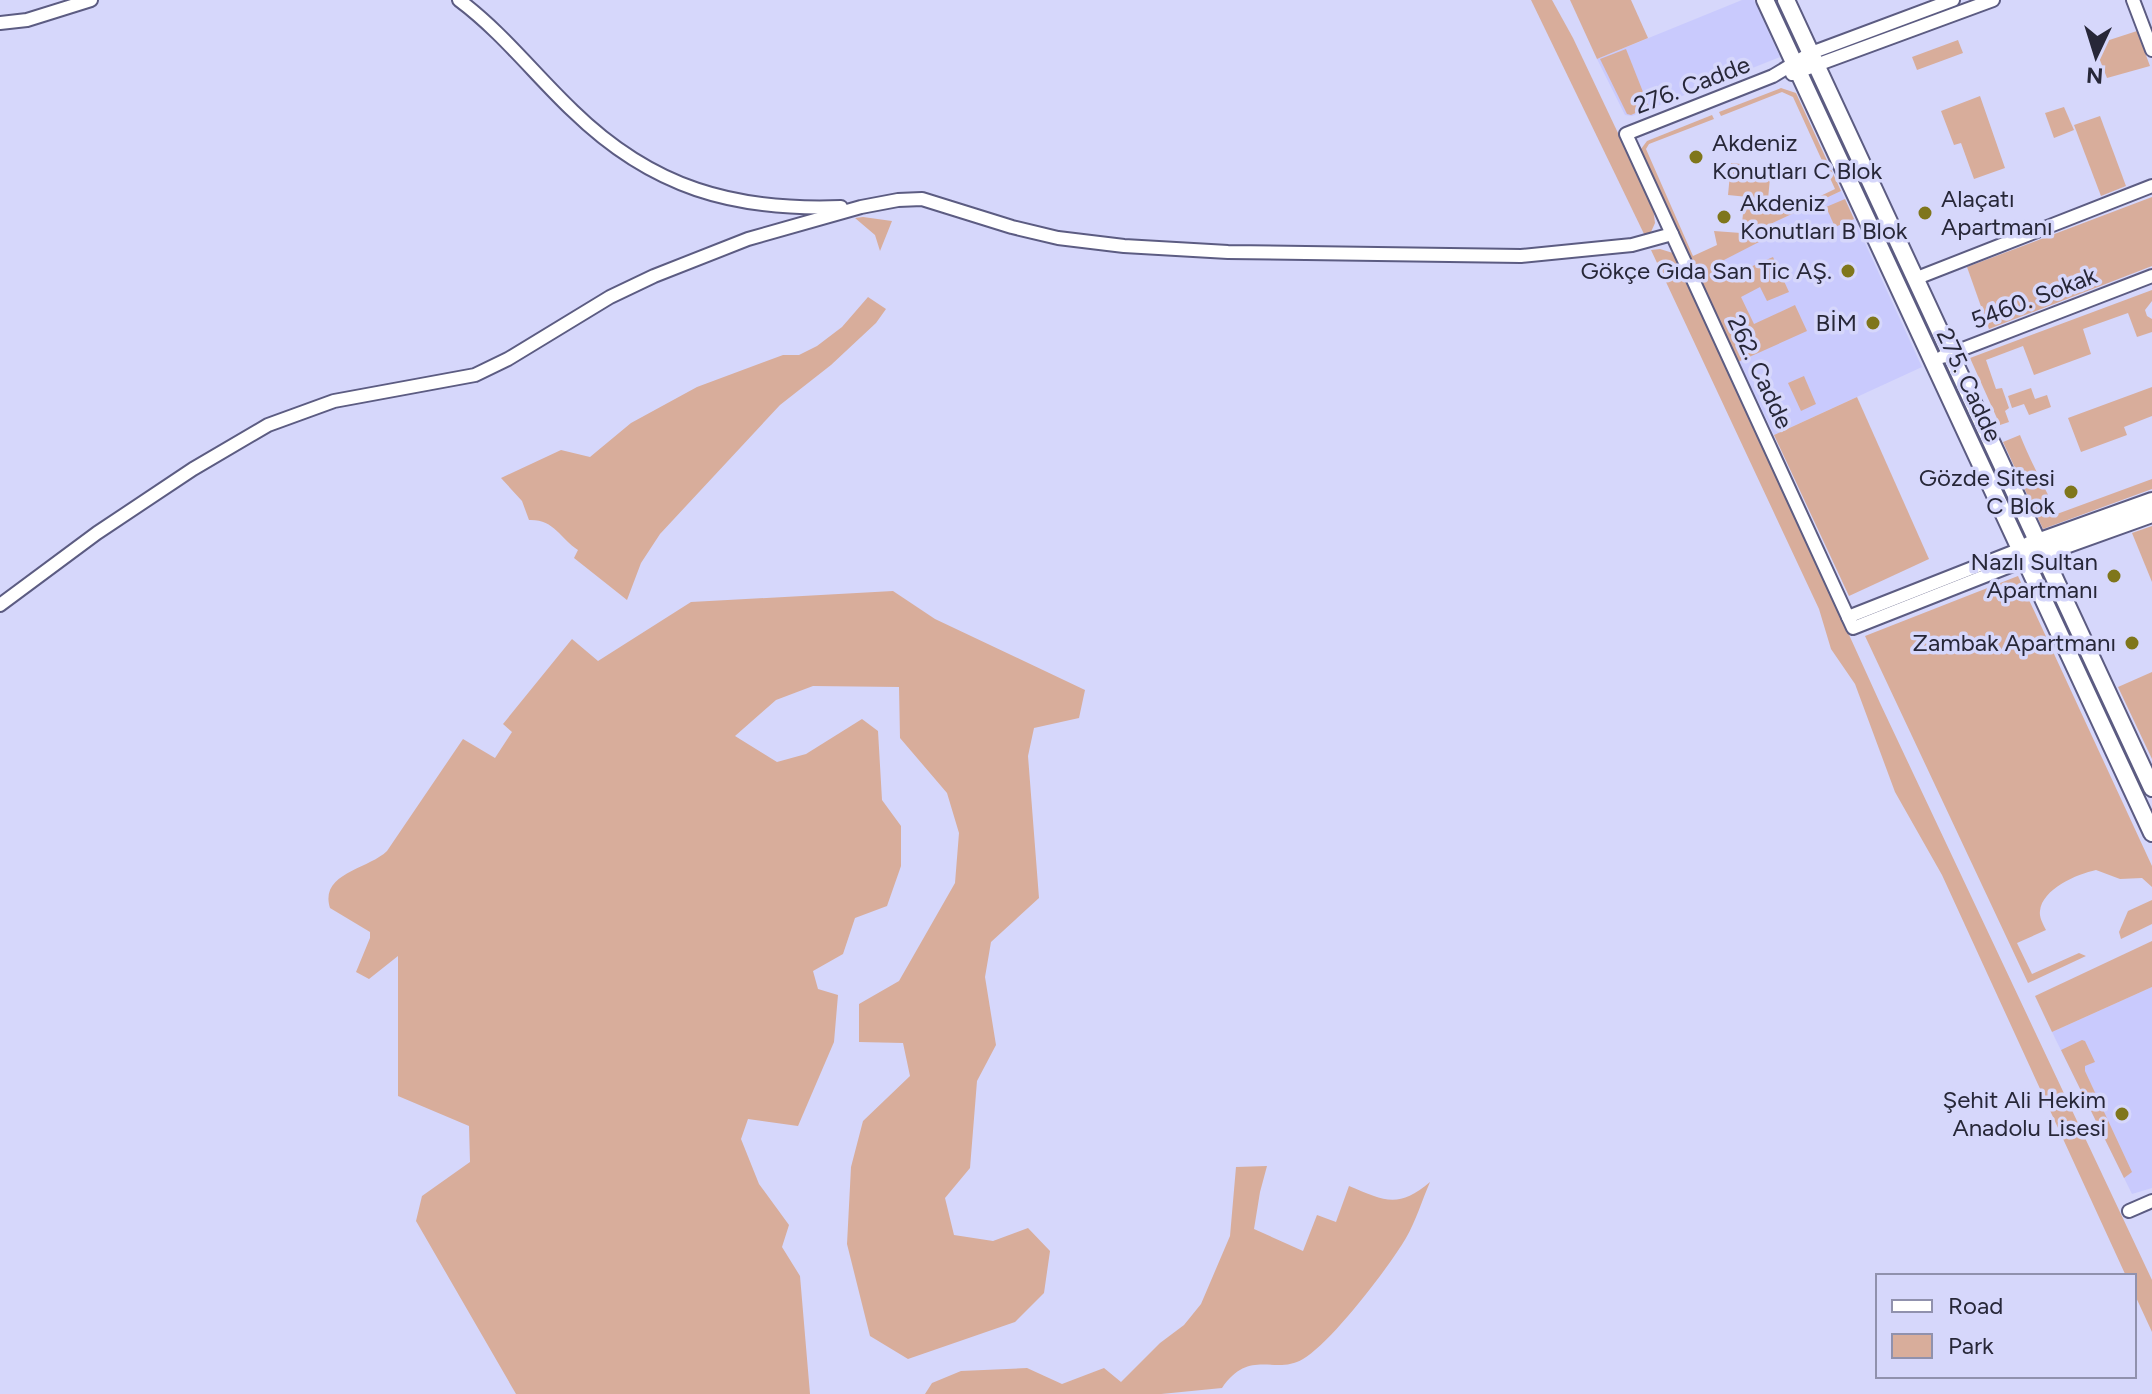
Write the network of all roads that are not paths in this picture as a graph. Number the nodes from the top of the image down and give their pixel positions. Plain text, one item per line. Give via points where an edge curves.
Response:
1 (91, 0) edge
2 (459, 0) edge
3 (1765, 0) edge
4 (1786, 0) edge
5 (1953, 0) edge
6 (1993, 0) edge
7 (2133, 0) edge
8 (0, 23) edge
9 (2152, 50) edge
10 (1814, 59) junction
11 (1796, 67) junction
12 (1626, 134) joint
13 (2152, 186) edge
14 (861, 207) junction
15 (1672, 234) junction
16 (2152, 276) edge
17 (1917, 278) junction
18 (1951, 354) junction
19 (1931, 361) junction
20 (2152, 501) edge
21 (2152, 514) edge
22 (2040, 548) junction
23 (2021, 555) junction
24 (0, 605) edge
25 (2151, 784) edge
26 (2132, 790) junction
27 (2152, 833) edge
28 (2152, 1201) edge
29 (2129, 1211) dead end

1 - 8 street
2 - 14 street via 595,131 661,174 736,202
3 - 11 street, 275. Cadde
4 - 10 street, 275. Cadde
5 - 10 street, 276. Cadde
6 - 10 street, 276. Cadde
7 - 9 street
10 - 11 street, 276. Cadde
10 - 17 street, 275. Cadde
11 - 12 street, 276. Cadde
11 - 19 street, 275. Cadde
12 - 15 street, 262. Cadde
13 - 17 street
14 - 15 street via 922,199 1058,238 1228,252 1521,256 1632,245
14 - 24 street via 698,256 610,297 475,375 334,401 268,425 97,533
15 - 23 street, 262. Cadde via 1851,623
16 - 18 street, 5460. Sokak
17 - 18 street, 275. Cadde
18 - 19 street, 5460. Sokak
18 - 22 street, 275. Cadde
19 - 23 street, 275. Cadde
20 - 22 street
21 - 22 street
22 - 23 street
22 - 25 street, 275. Cadde
23 - 26 street, 275. Cadde
25 - 26 street
26 - 27 street, 275. Cadde
28 - 29 street

